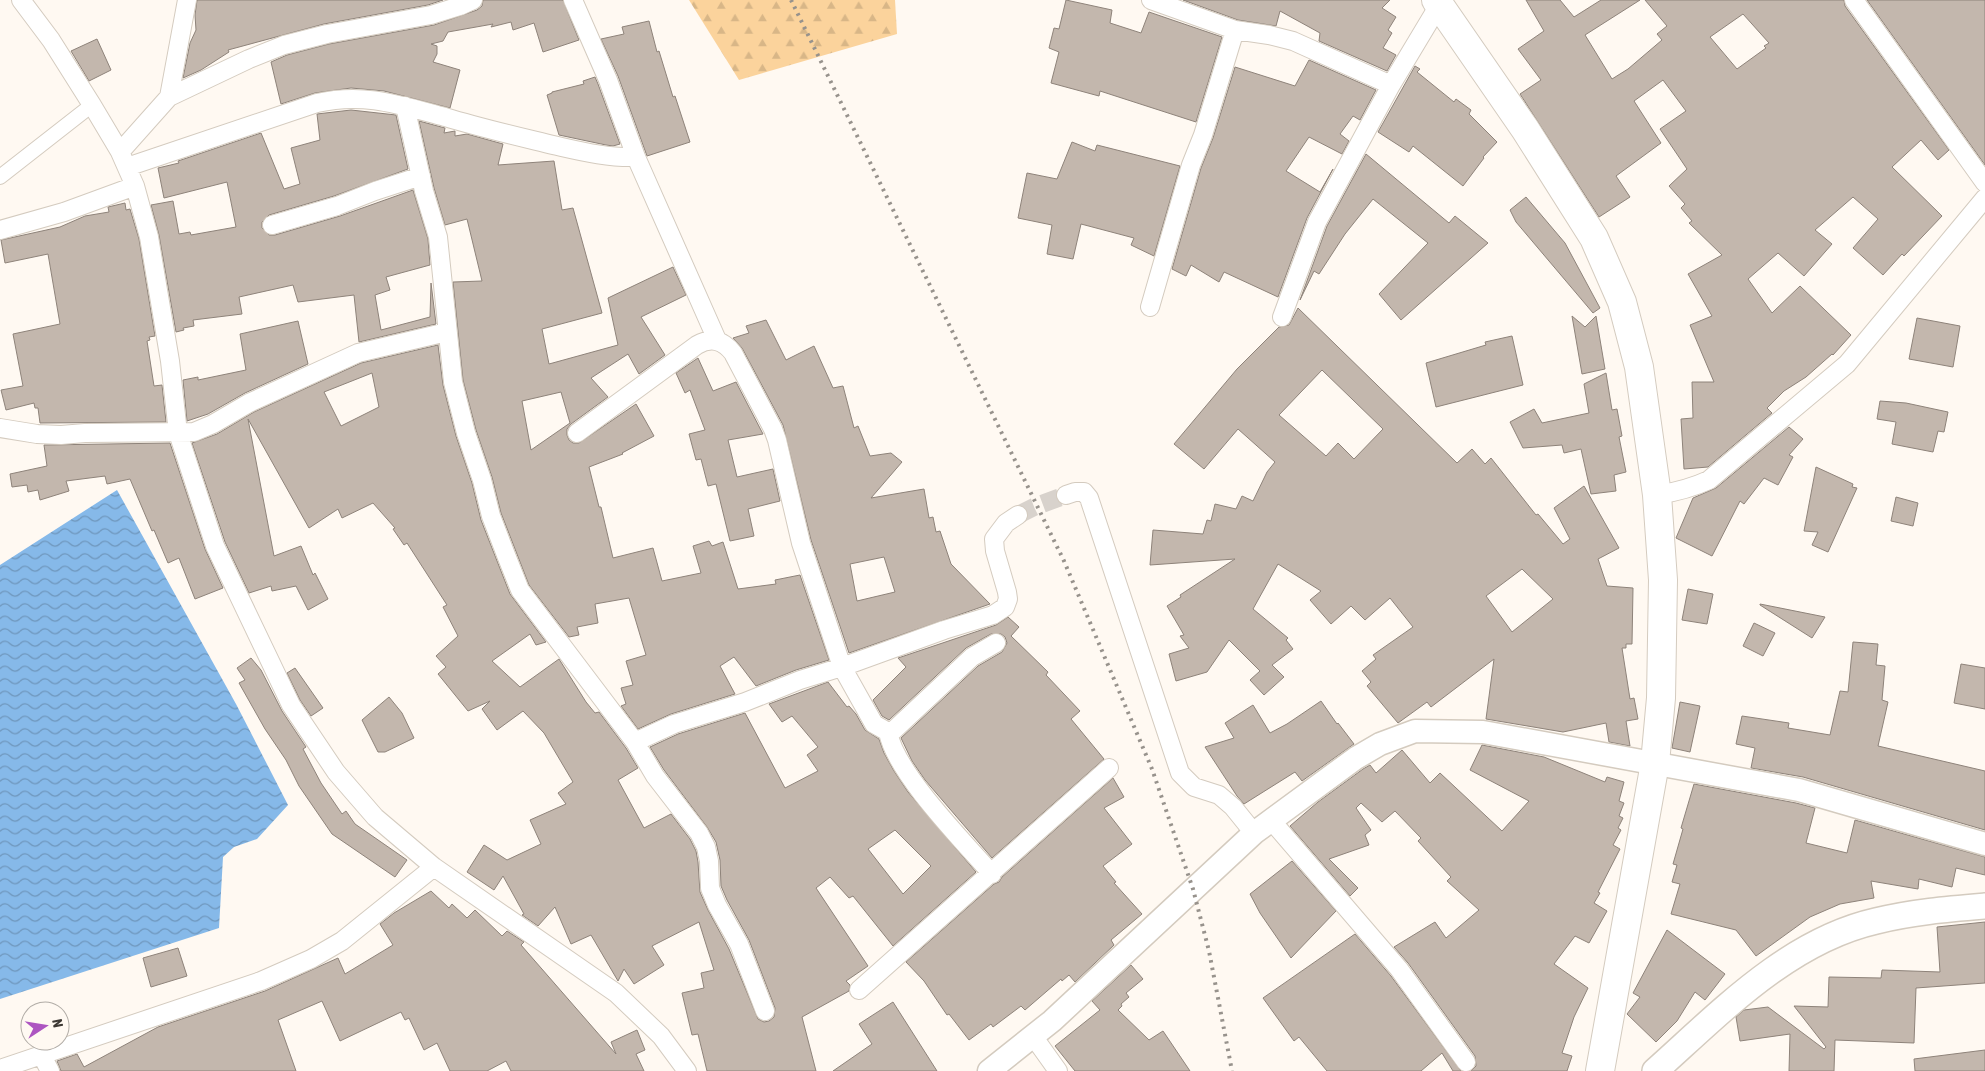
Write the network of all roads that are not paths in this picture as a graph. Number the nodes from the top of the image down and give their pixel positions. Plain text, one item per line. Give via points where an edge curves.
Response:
1 (21, 0) edge
2 (187, 0) edge
3 (473, 0) edge
4 (573, 0) edge
5 (1151, 0) edge
6 (1854, 0) edge
7 (1438, 3) edge
8 (1235, 30) junction
9 (1391, 85) junction
10 (170, 97) junction
11 (92, 104) junction
12 (405, 106) junction
13 (636, 157) junction
14 (123, 160) junction
15 (421, 176) junction
16 (0, 177) edge
17 (1985, 183) edge
18 (135, 186) junction
19 (1985, 198) edge
20 (272, 225) dead end
21 (0, 230) edge
22 (1150, 306) dead end
23 (1282, 316) dead end
24 (447, 332) junction
25 (717, 340) junction
26 (0, 428) edge
27 (178, 432) junction
28 (578, 433) dead end
29 (1066, 495) tunnel mouth
30 (1657, 495) junction
31 (1018, 515) tunnel mouth
32 (996, 644) dead end
33 (842, 667) junction
34 (888, 732) junction
35 (635, 742) junction
36 (1655, 763) junction
37 (1109, 768) dead end
38 (1263, 826) junction
39 (1985, 844) edge
40 (434, 867) junction
41 (992, 874) junction
42 (1985, 906) edge
43 (859, 990) dead end
44 (765, 1011) dead end
45 (1033, 1036) junction
46 (1466, 1062) dead end
47 (46, 1063) edge
48 (0, 1069) edge
49 (686, 1071) edge
50 (989, 1071) edge
51 (1058, 1071) edge
52 (1600, 1071) edge
53 (1655, 1071) edge

1 - 11 street
2 - 10 street
3 - 10 street via 431,15 284,45
4 - 13 street via 608,80
5 - 8 street
6 - 17 street
7 - 9 street
7 - 30 highway via 1525,129 1594,238 1622,302 1640,367
8 - 9 street via 1292,41
8 - 22 street
9 - 23 street via 1317,222
10 - 14 street
11 - 14 street
11 - 16 street
12 - 13 street via 589,153
12 - 14 street via 357,97 338,98
12 - 15 street
13 - 25 street
14 - 18 street
15 - 20 street
15 - 24 street via 438,237
18 - 21 street via 64,212
18 - 27 street via 149,237 170,361
19 - 30 street via 1830,380 1709,480 1678,492
24 - 27 street via 358,353 249,403 213,424 194,432
24 - 35 street via 453,382 466,434 491,516 520,590
25 - 28 street via 697,345
25 - 33 street via 733,353 773,429 801,543
26 - 27 street via 61,435
27 - 40 street via 215,546 291,704 336,772 375,817
29 - 38 street via 1084,492 1089,498 1180,773 1194,787 1219,795
30 - 36 highway via 1663,623
31 - 33 street via 1006,523 994,539 1008,592 1005,606 993,615
32 - 34 street via 972,657 903,723
33 - 34 street via 874,724
33 - 35 street via 674,724
34 - 41 street via 889,742 899,760 934,807
35 - 44 street via 706,847 710,888 739,944
36 - 38 street via 1484,732 1415,731 1380,744 1356,758
36 - 39 street via 1799,790
36 - 52 highway
37 - 41 street
38 - 45 street
38 - 46 street via 1399,969
40 - 47 street via 342,942 311,959
40 - 49 street via 616,993 661,1036
41 - 43 street
42 - 53 main road via 1875,921 1832,936 1787,960 1729,1004
45 - 50 street
45 - 51 street
47 - 48 street

